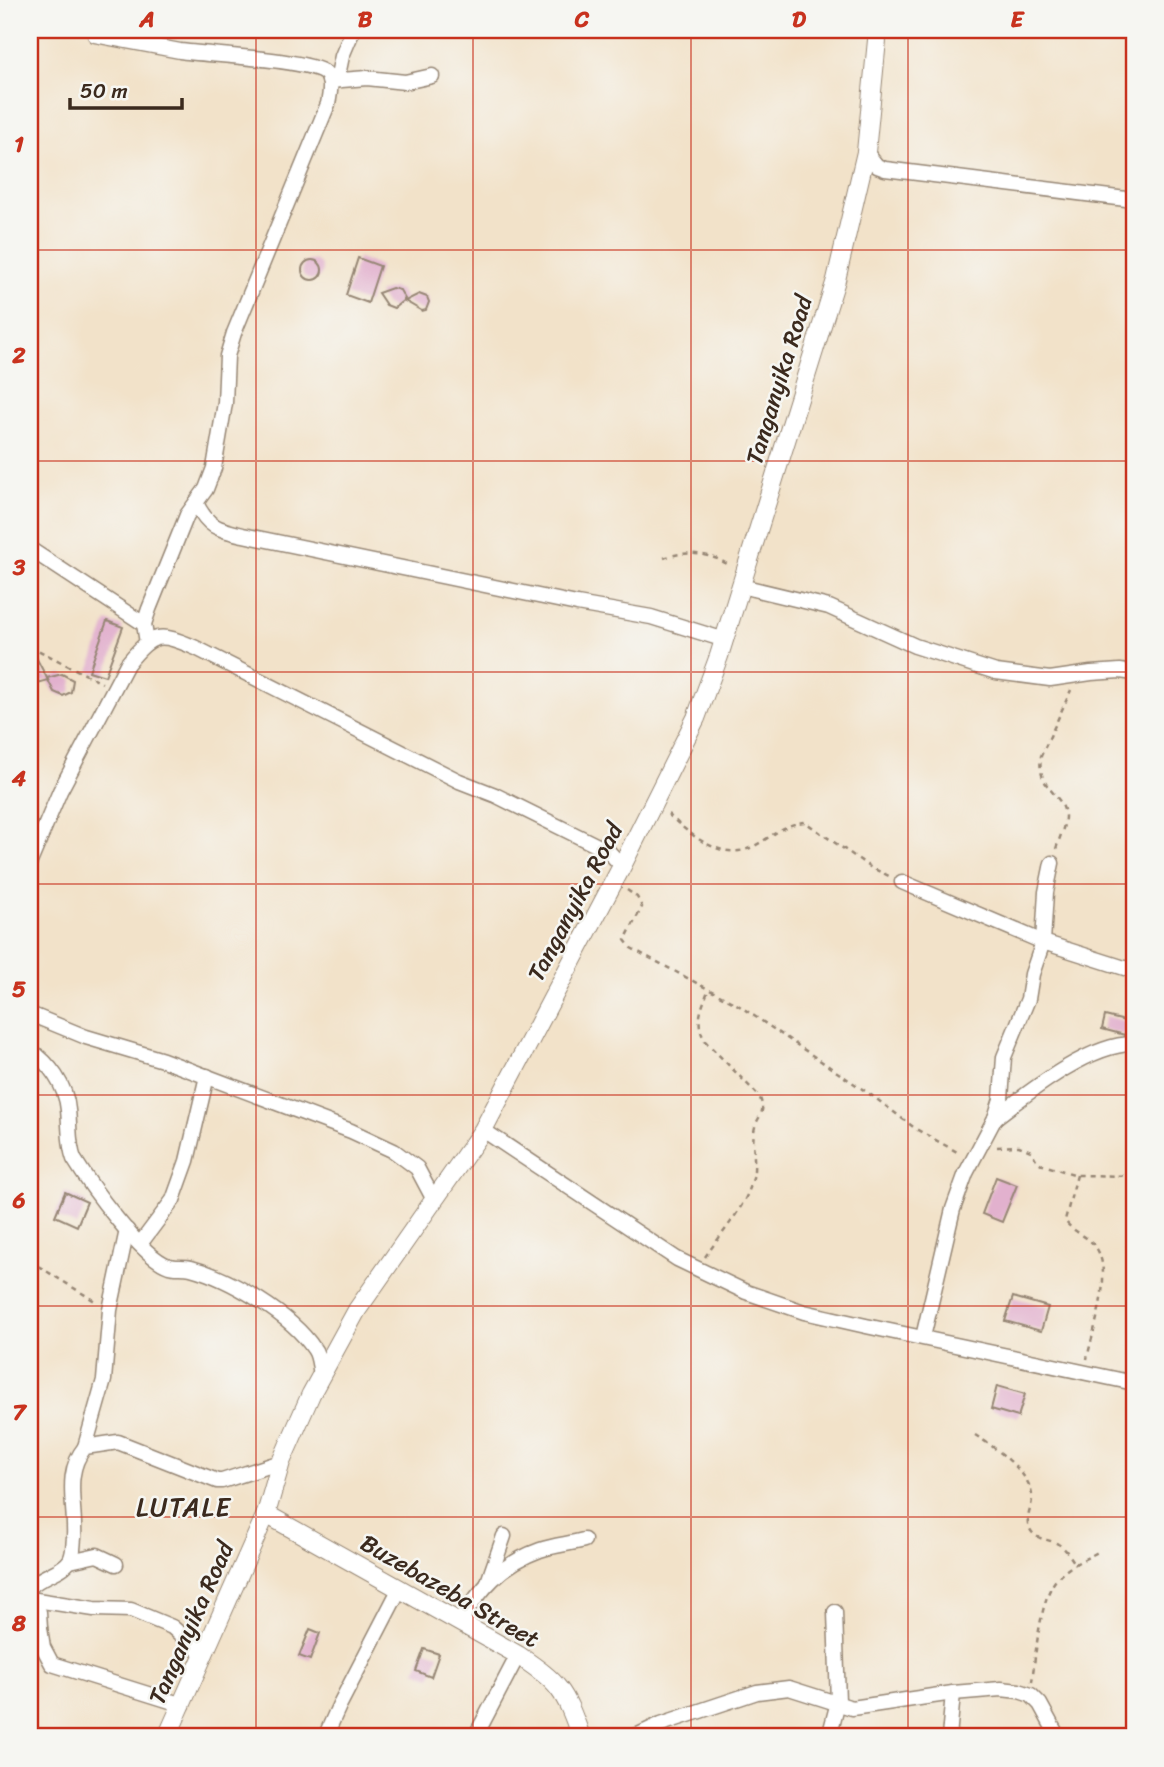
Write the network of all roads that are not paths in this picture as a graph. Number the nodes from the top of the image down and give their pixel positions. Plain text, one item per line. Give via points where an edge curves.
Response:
1 (353, 30) edge
2 (878, 30) edge
3 (95, 35) dead end
4 (432, 76) dead end
5 (333, 80) junction
6 (866, 152) junction
7 (1134, 200) edge
8 (196, 503) junction
9 (30, 549) edge
10 (742, 581) junction
11 (144, 624) junction
12 (725, 640) junction
13 (147, 643) junction
14 (1134, 673) edge
15 (34, 841) edge
16 (30, 862) edge
17 (1052, 863) road end
18 (622, 866) junction
19 (902, 882) road end
20 (1043, 942) junction
21 (1134, 971) edge
22 (30, 1014) edge
23 (1134, 1044) edge
24 (30, 1050) edge
25 (207, 1076) junction
26 (995, 1118) junction
27 (483, 1130) junction
28 (434, 1200) junction
29 (127, 1230) junction
30 (140, 1244) junction
31 (923, 1337) junction
32 (321, 1374) junction
33 (1134, 1383) edge
34 (85, 1447) junction
35 (281, 1462) junction
36 (266, 1514) junction
37 (503, 1536) dead end
38 (584, 1540) dead end
39 (70, 1561) junction
40 (116, 1564) dead end
41 (487, 1584) junction
42 (30, 1587) edge
43 (399, 1590) junction
44 (30, 1602) edge
45 (835, 1612) dead end
46 (459, 1623) junction
47 (40, 1628) junction
48 (30, 1648) edge
49 (204, 1655) junction
50 (518, 1656) junction
51 (953, 1692) junction
52 (838, 1702) junction
53 (183, 1705) junction
54 (167, 1737) edge
55 (326, 1737) edge
56 (475, 1737) edge
57 (581, 1737) edge
58 (634, 1737) edge
59 (829, 1737) edge
60 (949, 1737) edge
61 (1058, 1737) edge

1 - 5 street
2 - 6 street, Tanganyika Road
3 - 5 street via 183,51 287,62 314,68
4 - 5 street via 405,82
5 - 8 street via 328,104 234,333 227,356 214,468
6 - 7 street via 885,169
6 - 10 street, Tanganyika Road via 836,280
8 - 11 street via 187,515
8 - 12 street via 215,528 651,617
9 - 11 street
10 - 12 street, Tanganyika Road
10 - 14 street via 829,607 915,646 996,672 1050,679
11 - 13 street
12 - 18 street, Tanganyika Road via 696,718
13 - 15 street via 127,664
13 - 18 street via 156,637 171,637 197,648 608,851
15 - 16 street
17 - 20 street
18 - 27 street, Tanganyika Road
19 - 20 street
20 - 21 street
20 - 26 street via 1028,999 1004,1057
22 - 25 street
23 - 26 street via 1094,1054
24 - 29 street via 61,1085 74,1159
25 - 28 street via 394,1151 417,1168
25 - 30 street via 173,1200
26 - 31 street via 953,1209
27 - 28 street, Tanganyika Road
27 - 31 street via 660,1248 747,1293 804,1312
28 - 32 street, Tanganyika Road via 357,1310
29 - 30 street
29 - 34 street via 110,1310 104,1380
30 - 32 street via 169,1266 189,1267 237,1287 284,1318 316,1350
31 - 33 street
32 - 35 street, Tanganyika Road
34 - 35 street via 118,1443 217,1481
34 - 39 street via 70,1483 74,1523
35 - 36 street, Tanganyika Road
36 - 43 street, Buzebazeba Street
36 - 49 street, Tanganyika Road
37 - 41 street
38 - 41 street via 541,1550 510,1564
39 - 40 street via 97,1555
39 - 42 street
41 - 46 street
43 - 46 street, Buzebazeba Street
43 - 55 street
44 - 47 street via 39,1612
44 - 49 street via 131,1610 173,1627
45 - 52 street
46 - 50 street, Buzebazeba Street
47 - 48 street
47 - 53 street via 52,1664
49 - 53 street, Tanganyika Road
50 - 56 street
50 - 57 street, Buzebazeba Street via 561,1689
51 - 52 street via 867,1707 852,1708
51 - 60 street
51 - 61 street via 1002,1689 1031,1695
52 - 58 street via 789,1688 773,1689
52 - 59 street
53 - 54 street, Tanganyika Road

